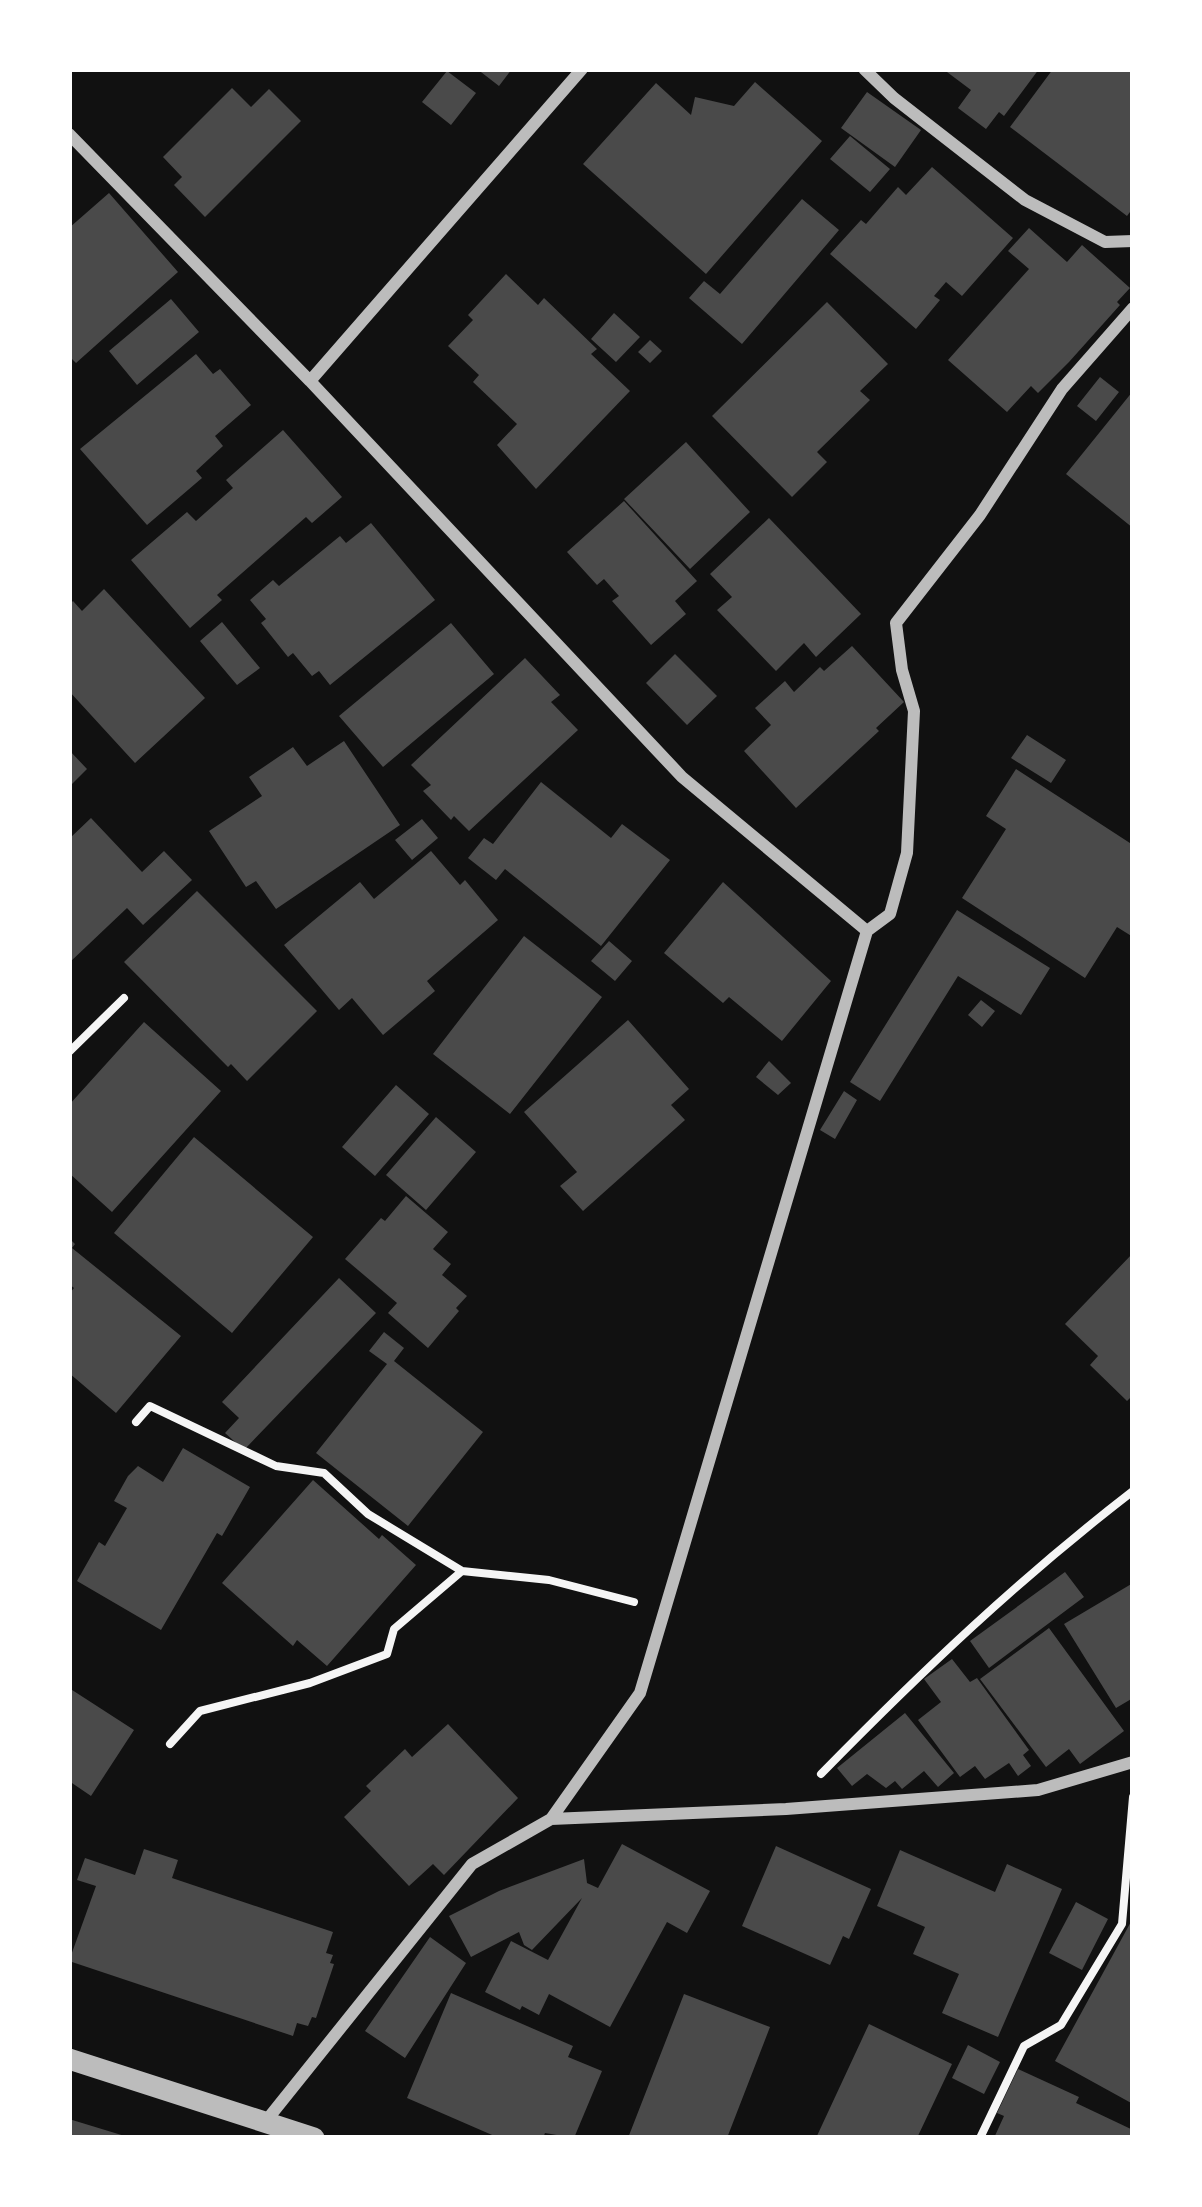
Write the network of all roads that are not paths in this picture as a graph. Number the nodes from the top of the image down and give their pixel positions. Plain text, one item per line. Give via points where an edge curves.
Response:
1 (582, 69) edge
2 (864, 69) edge
3 (69, 134) edge
4 (1133, 241) edge
5 (1133, 308) edge
6 (310, 382) junction
7 (867, 931) junction
8 (1133, 1762) edge
9 (551, 1819) junction
10 (69, 2059) edge
11 (266, 2121) junction
12 (314, 2138) edge

1 - 6 street
2 - 4 street via 1025,200 1105,242
3 - 6 street
5 - 7 street via 1062,389 980,515 896,623 914,711 907,854 890,914
6 - 7 street via 682,777
7 - 9 street via 640,1693
8 - 9 street via 1038,1790
9 - 11 street via 472,1864
10 - 11 street
11 - 12 street

